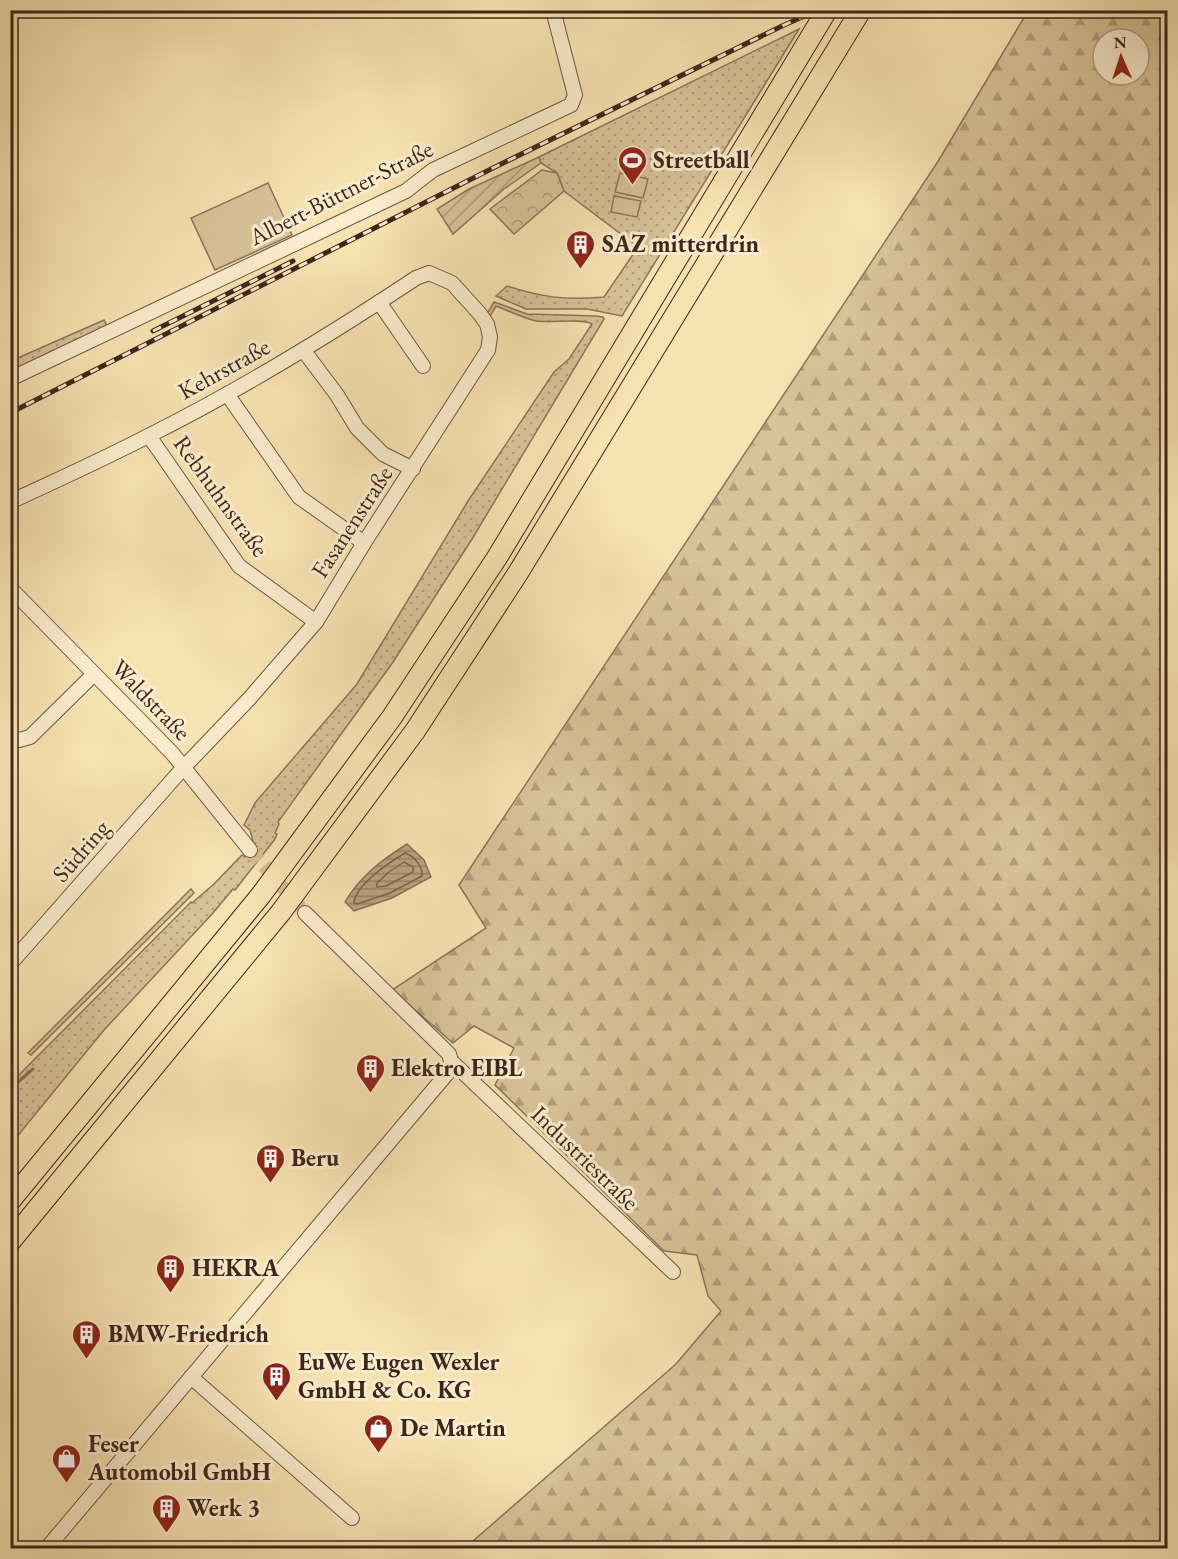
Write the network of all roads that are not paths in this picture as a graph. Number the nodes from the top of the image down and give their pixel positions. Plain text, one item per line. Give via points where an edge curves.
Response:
1 (553, 10) edge
2 (827, 10) edge
3 (861, 10) edge
4 (452, 283) joint
5 (379, 302) junction
6 (304, 351) junction
7 (423, 366) dead end
8 (10, 379) edge
9 (227, 394) junction
10 (149, 436) junction
11 (413, 469) junction
12 (10, 502) edge
13 (364, 543) junction
14 (10, 588) edge
15 (316, 622) junction
16 (94, 674) junction
17 (10, 737) edge
18 (184, 767) junction
19 (250, 850) tunnel mouth
20 (305, 913) tunnel mouth
21 (10, 964) edge
22 (451, 1061) junction
23 (10, 1201) edge
24 (10, 1242) edge
25 (673, 1272) dead end
26 (191, 1377) junction
27 (352, 1518) dead end
28 (47, 1548) edge

1 - 8 street, Albert-Büttner-Straße via 575,96 571,105 433,170 406,191
2 - 23 highway via 498,556 392,717 261,895
3 - 24 highway via 518,573 415,731 281,912
4 - 5 street, Kehrstraße via 429,273
4 - 11 street, Fasanenstraße via 488,324 488,350
5 - 6 street, Kehrstraße
5 - 7 street
6 - 9 street, Kehrstraße
6 - 11 street via 357,428 383,454
9 - 10 street, Kehrstraße
9 - 13 street via 299,497
10 - 12 street, Kehrstraße
10 - 15 street, Rebhuhnstraße via 239,566
11 - 13 street, Fasanenstraße
13 - 15 street, Fasanenstraße
14 - 16 street, Waldstraße
15 - 18 street, Fasanenstraße
16 - 17 street via 30,737
16 - 18 street, Waldstraße
18 - 19 street, Waldstraße
18 - 21 street, Südring
20 - 22 street via 449,1054
22 - 25 street, Industriestraße
22 - 26 street via 450,1070
26 - 27 street
26 - 28 street

